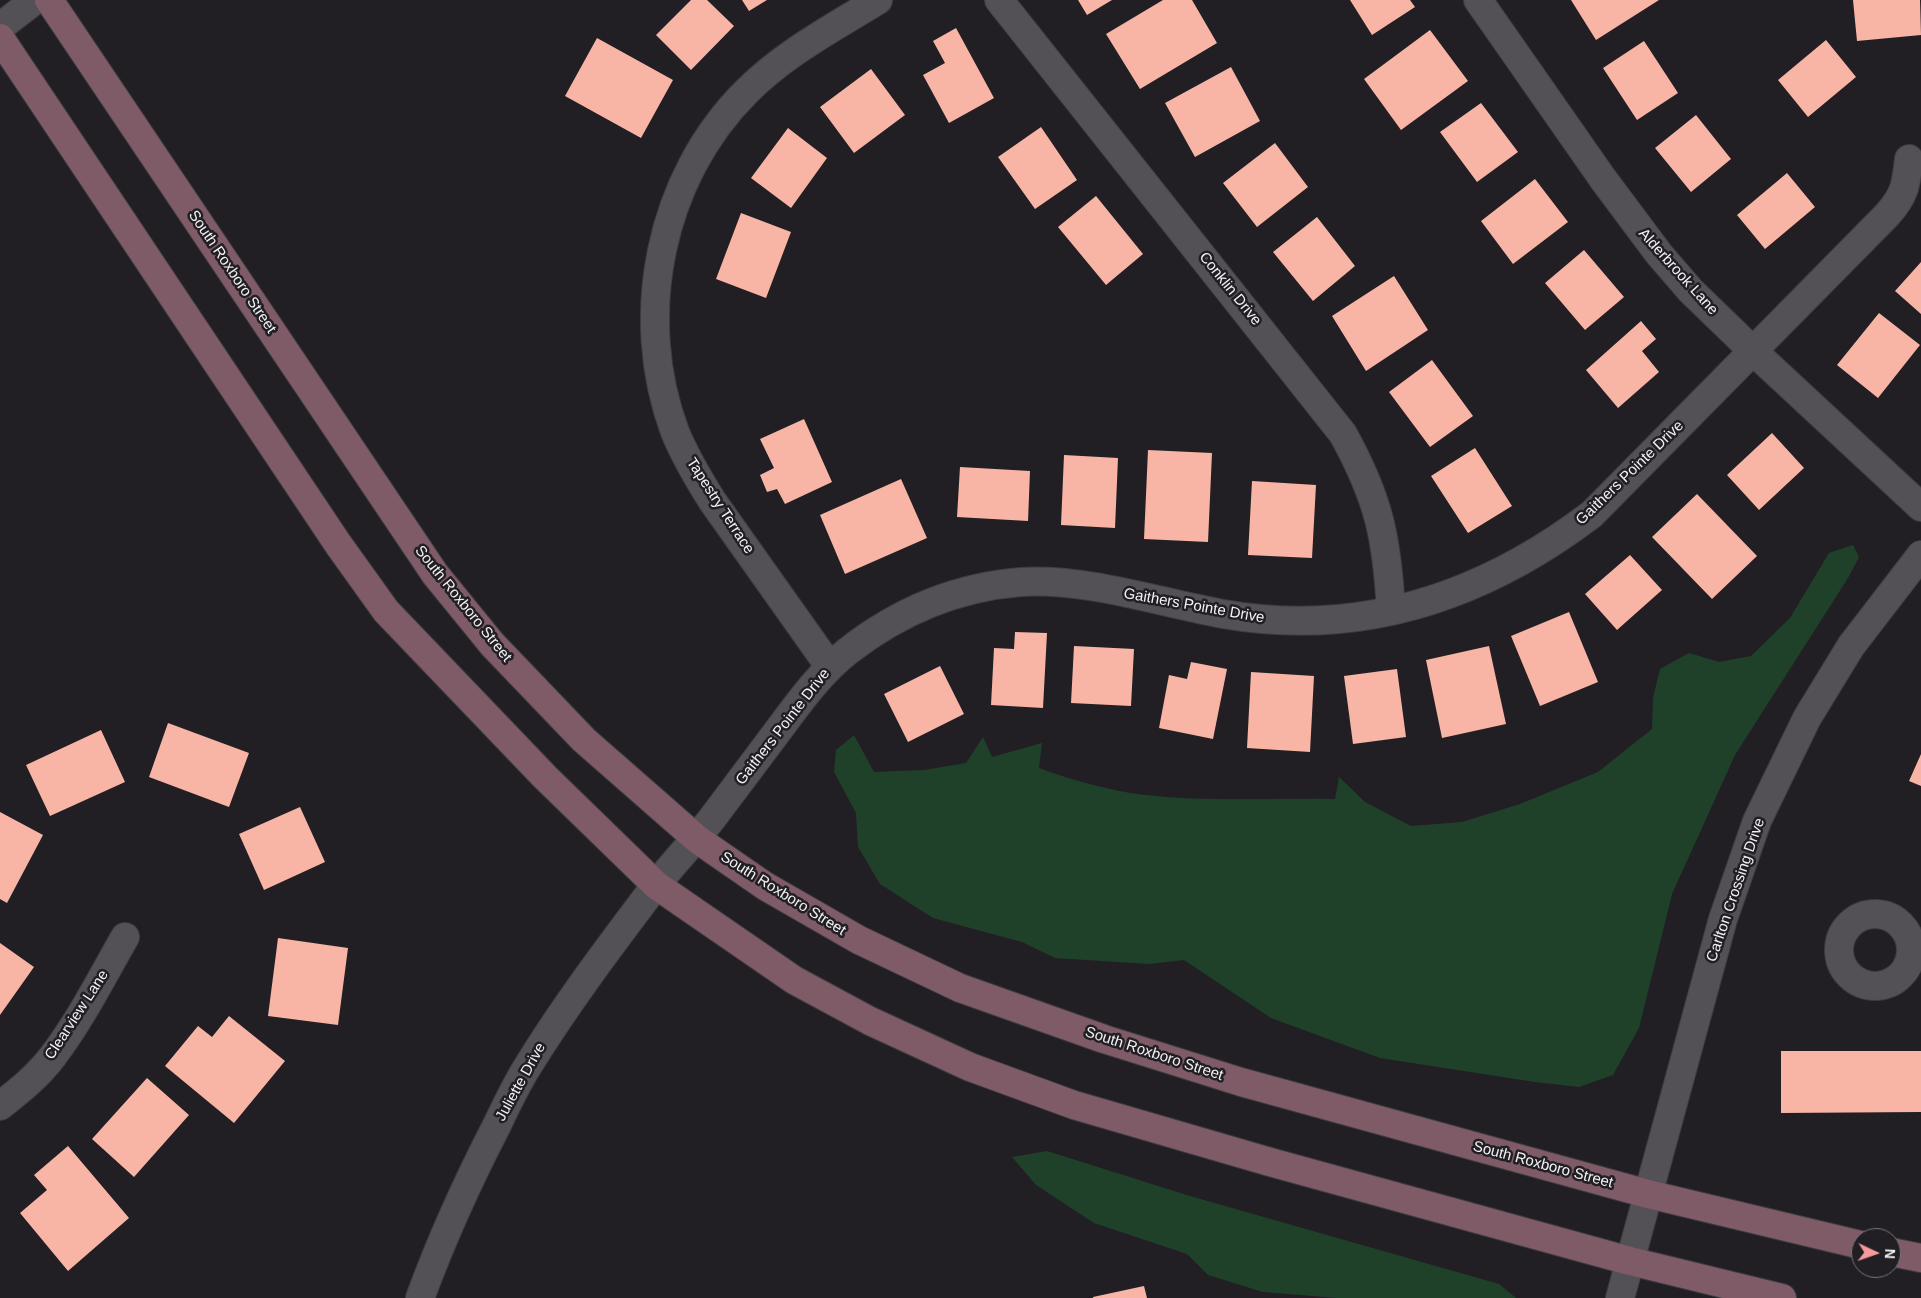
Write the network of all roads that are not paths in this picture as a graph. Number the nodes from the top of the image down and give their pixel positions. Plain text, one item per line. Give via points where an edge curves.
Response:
1 (35, 0) edge
2 (48, 0) edge
3 (878, 0) edge
4 (999, 0) edge
5 (1478, 0) edge
6 (0, 27) edge
7 (0, 38) edge
8 (1909, 159) dead end
9 (1753, 351) junction
10 (1921, 507) edge
11 (1921, 555) edge
12 (1391, 611) junction
13 (830, 667) junction
14 (696, 839) junction
15 (656, 885) junction
16 (125, 937) dead end
17 (0, 1106) edge
18 (1648, 1194) junction
19 (1851, 1243) edge
20 (1901, 1254) edge
21 (1921, 1258) edge
22 (1630, 1261) junction
23 (420, 1298) edge
24 (1620, 1298) edge
25 (1782, 1298) edge

1 - 6 street
2 - 14 street, South Roxboro Street via 435,574 492,644 584,740
3 - 13 street, Tapestry Terrace via 788,55 747,90 722,119 691,166 667,227 656,283 655,338 662,385 675,432 696,476 713,502
4 - 12 street, Conklin Drive via 1343,434 1362,468 1379,514 1388,559
5 - 9 street, Alderbrook Lane via 1658,254
7 - 15 street via 386,611 545,777
8 - 9 street, Gaithers Pointe Drive via 1906,187 1900,200
9 - 10 street, Alderbrook Lane
9 - 12 street, Gaithers Pointe Drive via 1592,514 1563,536 1513,567 1451,594
11 - 18 street, Carlton Crossing Drive via 1851,646 1807,718 1757,821 1723,919
12 - 13 street, Gaithers Pointe Drive via 1341,619 1289,620 1227,614 1074,584 1023,582 972,589 919,607 880,628
13 - 14 street, Gaithers Pointe Drive via 800,701
14 - 15 street, Gaithers Pointe Drive
14 - 18 street, South Roxboro Street via 765,886 859,940 960,988 1104,1039 1241,1082
15 - 22 street via 794,980 870,1021 970,1067 1083,1108
15 - 23 street, Juliette Drive via 523,1073 469,1179
16 - 17 street, Clearview Lane via 80,1017 52,1057
18 - 19 street, South Roxboro Street
18 - 22 street, Carlton Crossing Drive
20 - 21 street
22 - 24 street, Carlton Crossing Drive
22 - 25 street

